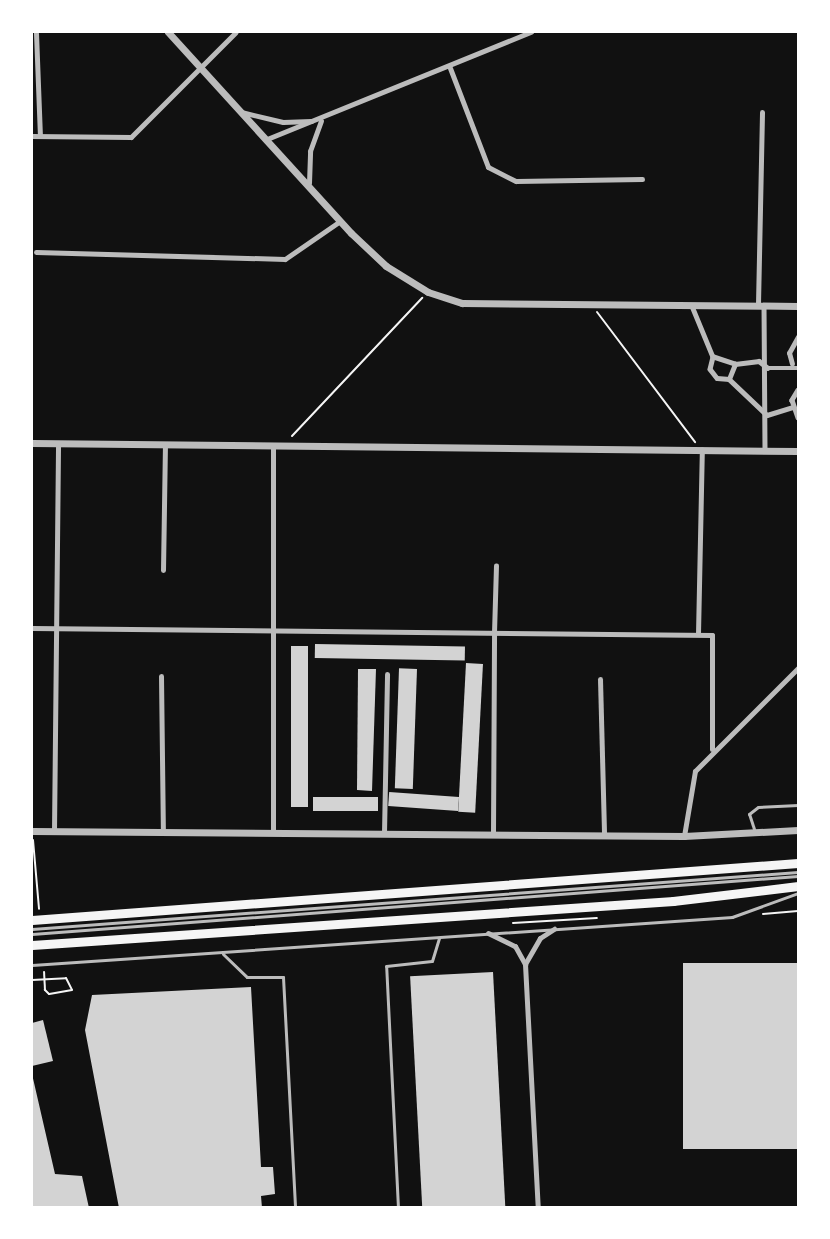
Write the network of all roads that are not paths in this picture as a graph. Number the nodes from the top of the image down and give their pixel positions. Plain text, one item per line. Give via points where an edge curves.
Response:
1 (168, 32) edge
2 (236, 32) edge
3 (531, 32) edge
4 (36, 33) dead end
5 (450, 68) junction
6 (199, 71) junction
7 (241, 112) junction
8 (762, 112) dead end
9 (321, 121) junction
10 (32, 136) edge
11 (40, 136) junction
12 (267, 139) junction
13 (642, 179) dead end
14 (309, 183) junction
15 (340, 220) junction
16 (36, 252) dead end
17 (761, 305) junction
18 (692, 306) junction
19 (798, 306) edge
20 (798, 337) edge
21 (713, 357) junction
22 (735, 364) junction
23 (792, 364) junction
24 (768, 368) junction
25 (798, 368) edge
26 (729, 379) junction
27 (798, 390) edge
28 (793, 407) junction
29 (767, 415) junction
30 (798, 417) edge
31 (32, 443) edge
32 (58, 443) junction
33 (165, 444) junction
34 (273, 446) junction
35 (702, 450) junction
36 (765, 451) junction
37 (798, 452) edge
38 (496, 566) dead end
39 (163, 570) dead end
40 (32, 628) edge
41 (55, 628) junction
42 (274, 630) junction
43 (494, 633) junction
44 (698, 634) junction
45 (798, 668) edge
46 (387, 674) dead end
47 (161, 676) dead end
48 (600, 680) dead end
49 (712, 749) junction
50 (798, 805) edge
51 (798, 830) edge
52 (32, 831) edge
53 (54, 831) junction
54 (163, 831) junction
55 (273, 832) junction
56 (384, 833) junction
57 (757, 833) junction
58 (493, 834) junction
59 (604, 834) junction
60 (684, 836) junction
61 (798, 863) edge
62 (798, 874) edge
63 (798, 886) edge
64 (798, 894) edge
65 (32, 920) edge
66 (32, 929) edge
67 (554, 929) junction
68 (488, 933) junction
69 (32, 934) edge
70 (439, 938) junction
71 (32, 945) edge
72 (223, 954) junction
73 (525, 964) junction
74 (32, 965) edge
75 (294, 1208) edge
76 (398, 1208) edge
77 (538, 1208) edge

1 - 6 street
2 - 6 street
3 - 5 street
4 - 11 street
5 - 9 street
5 - 13 street via 488,167 516,181
6 - 7 street
6 - 11 street via 131,137
7 - 9 street via 283,122
7 - 12 street
8 - 17 street
9 - 12 street
9 - 14 street via 310,151
10 - 11 street
12 - 14 street
14 - 15 street
15 - 16 street via 285,260
15 - 18 street via 386,266 428,292 462,303
17 - 18 street
17 - 19 street
17 - 24 street
18 - 21 street
20 - 23 street via 789,353
21 - 22 street
21 - 26 street via 710,369 717,378
22 - 24 street via 759,361
22 - 26 street
23 - 24 street
23 - 25 street
24 - 29 street
26 - 29 street
27 - 28 street
28 - 29 street
28 - 30 street
29 - 36 street
31 - 32 street
32 - 33 street
32 - 41 street
33 - 34 street
33 - 39 street
34 - 35 street
34 - 42 street
35 - 36 street
35 - 44 street
36 - 37 street
38 - 43 street
40 - 41 street
41 - 42 street
41 - 53 street
42 - 43 street
42 - 55 street
43 - 44 street
43 - 58 street
44 - 49 street via 712,635
45 - 49 street
46 - 56 street
47 - 54 street
48 - 59 street
49 - 60 street via 695,771
50 - 57 lane via 758,807 749,814 749,825
51 - 57 street
52 - 53 street
53 - 54 street
54 - 55 street
55 - 56 street
56 - 58 street
57 - 60 street
58 - 59 street
59 - 60 street
61 - 65 main road
62 - 66 lane
62 - 69 lane
63 - 71 main road via 673,901
64 - 67 lane via 732,917
67 - 68 lane
67 - 73 street via 540,938
68 - 70 lane
68 - 73 street via 515,946
70 - 72 lane
70 - 76 lane via 432,961 386,966
72 - 74 lane
72 - 75 lane via 247,977 283,977
73 - 77 street

